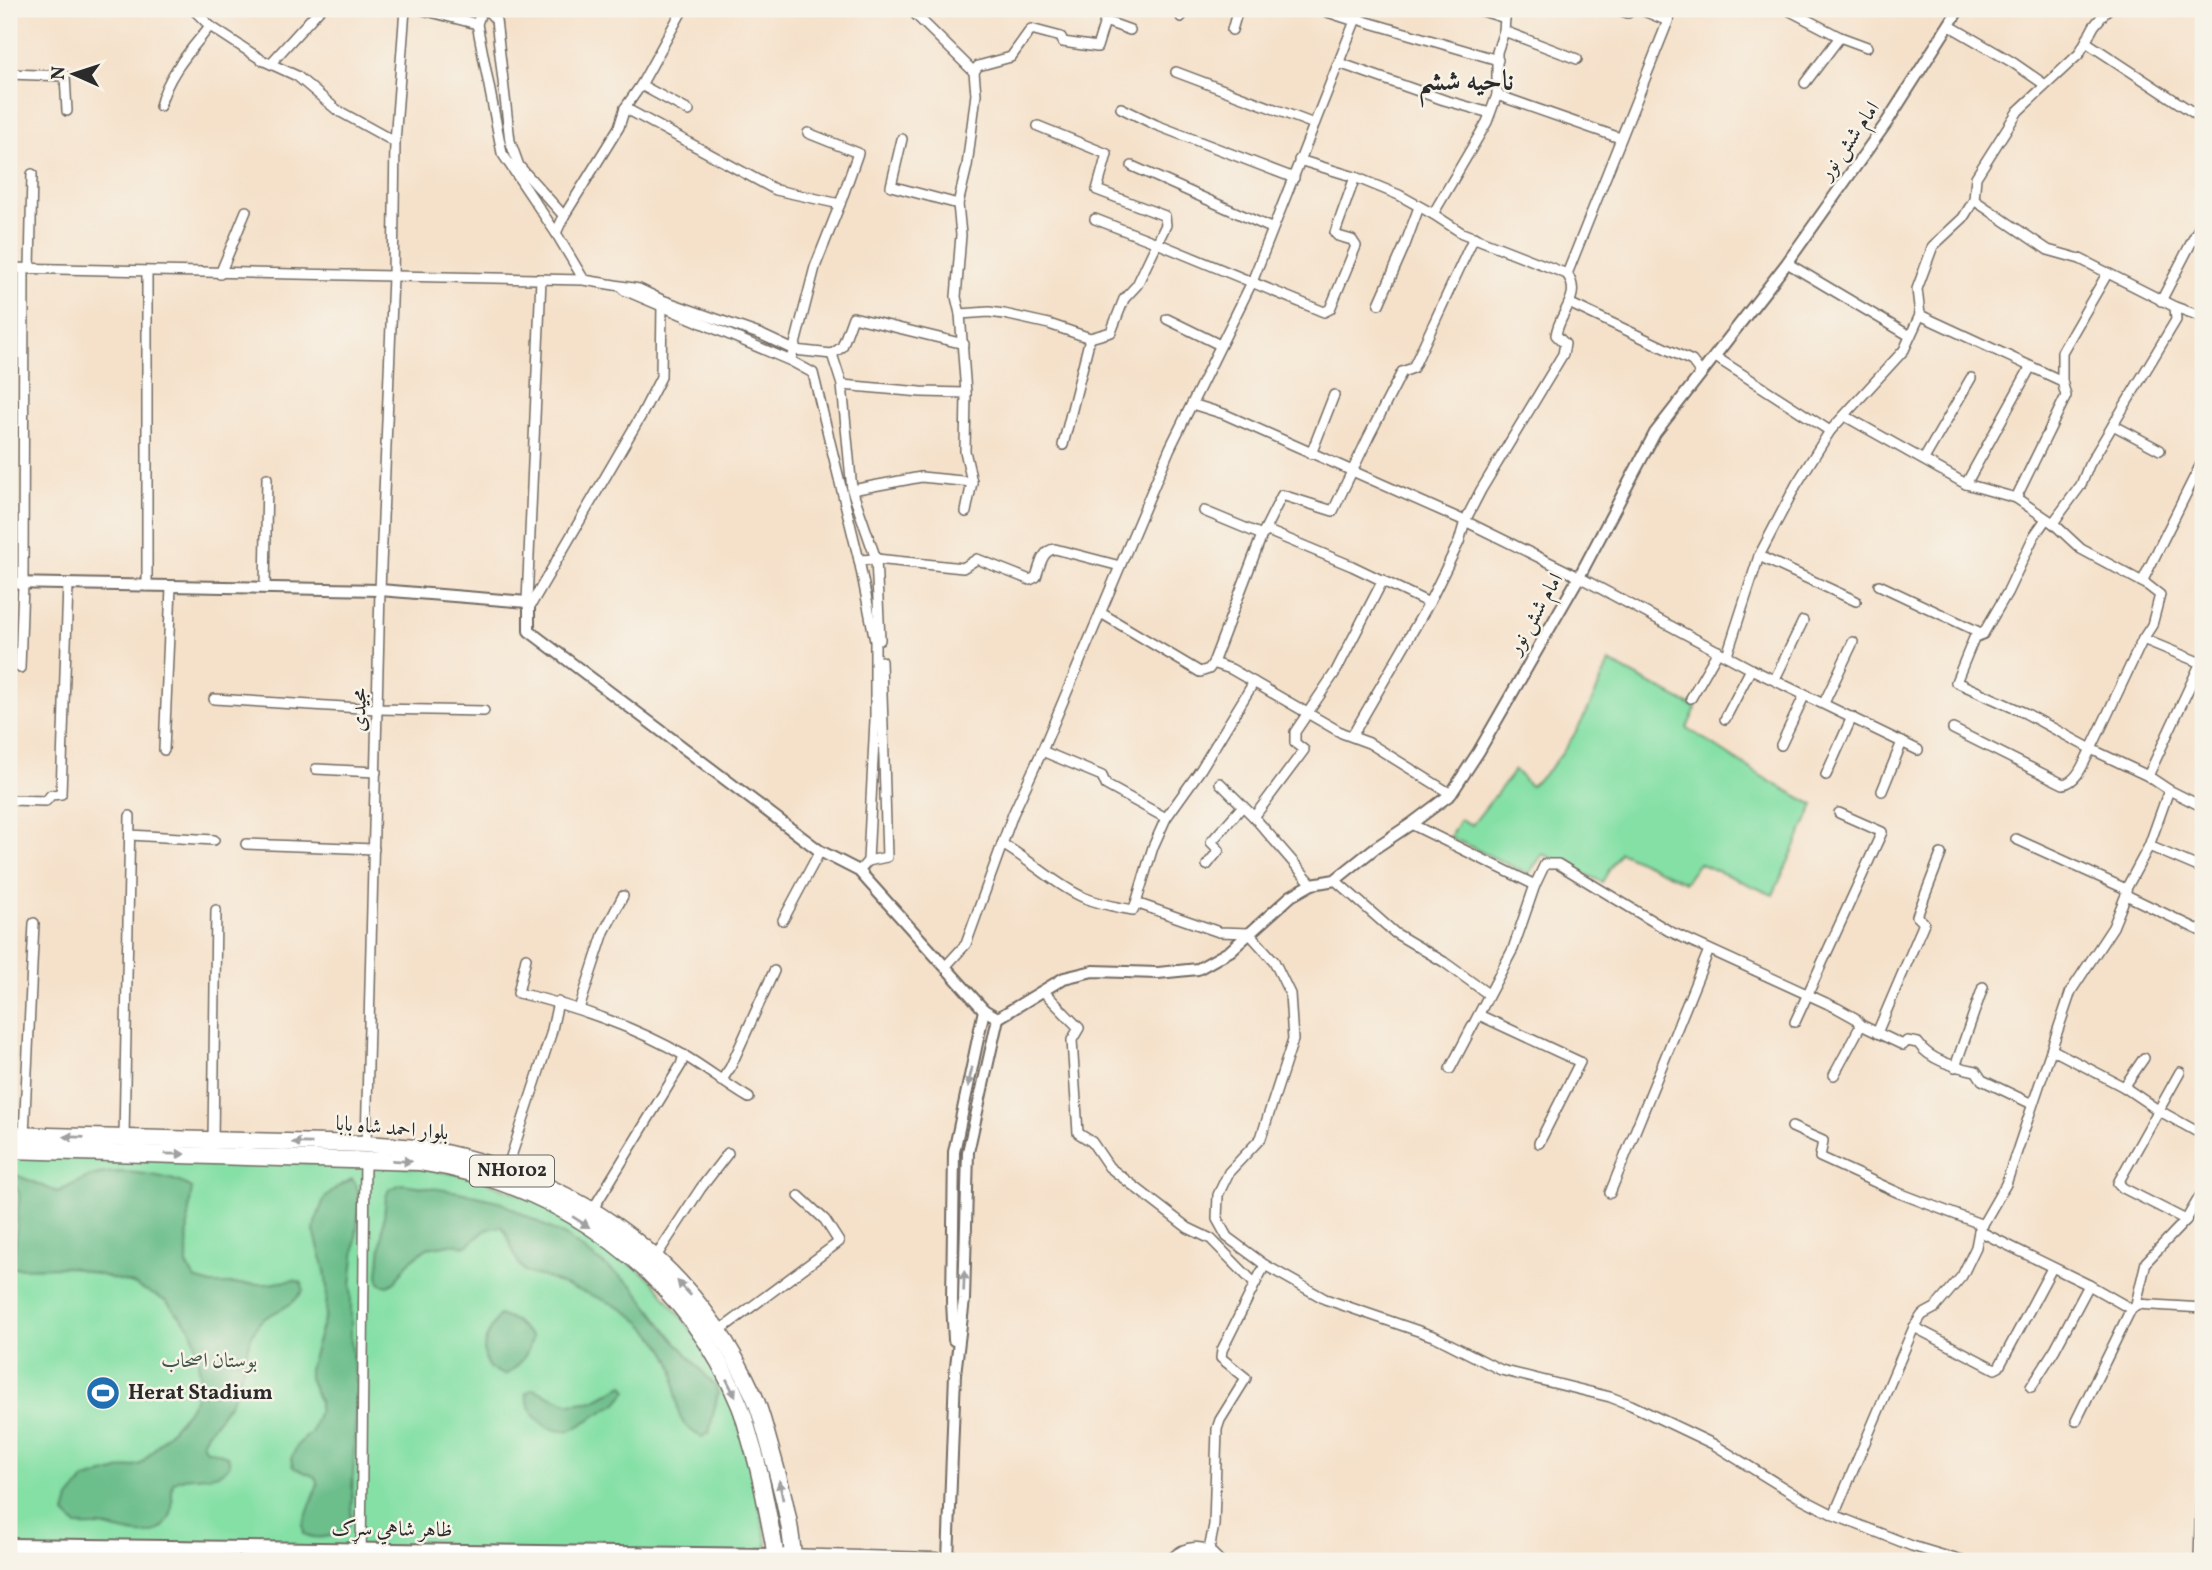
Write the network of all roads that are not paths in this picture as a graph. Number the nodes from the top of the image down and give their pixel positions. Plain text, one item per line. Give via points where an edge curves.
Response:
1 (193, 9) edge
2 (320, 9) edge
3 (405, 9) edge
4 (419, 9) edge
5 (484, 9) edge
6 (683, 9) edge
7 (916, 9) edge
8 (1238, 9) edge
9 (1318, 9) edge
10 (1362, 9) edge
11 (1476, 9) edge
12 (1616, 9) edge
13 (1632, 9) edge
14 (1639, 9) edge
15 (1670, 9) edge
16 (1792, 9) edge
17 (1959, 9) edge
18 (2108, 9) edge
19 (1507, 13) edge
20 (1356, 20) junction
21 (1668, 21) junction
22 (477, 24) junction
23 (210, 26) junction
24 (1950, 26) junction
25 (1130, 30) dead end
26 (1232, 30) dead end
27 (1504, 32) junction
28 (1840, 37) junction
29 (2086, 42) junction
30 (1867, 47) dead end
31 (1577, 59) dead end
32 (1498, 60) junction
33 (271, 63) junction
34 (1339, 63) junction
35 (974, 72) junction
36 (1176, 72) dead end
37 (9, 74) edge
38 (1805, 83) dead end
39 (2044, 84) junction
40 (641, 85) junction
41 (1497, 95) junction
42 (160, 106) dead end
43 (625, 108) junction
44 (1121, 108) dead end
45 (67, 111) dead end
46 (689, 111) dead end
47 (1490, 113) junction
48 (2203, 119) edge
49 (1314, 124) junction
50 (1038, 126) dead end
51 (808, 133) dead end
52 (1620, 138) junction
53 (902, 139) dead end
54 (395, 142) junction
55 (1299, 160) junction
56 (1132, 166) dead end
57 (32, 174) dead end
58 (1355, 177) junction
59 (1294, 178) junction
60 (1974, 200) junction
61 (840, 204) junction
62 (958, 204) junction
63 (1419, 207) junction
64 (246, 211) dead end
65 (1433, 214) junction
66 (564, 216) junction
67 (1094, 219) dead end
68 (2203, 220) edge
69 (1271, 228) junction
70 (556, 233) junction
71 (1474, 237) junction
72 (1157, 243) junction
73 (1787, 263) junction
74 (9, 268) edge
75 (27, 269) junction
76 (147, 272) junction
77 (220, 274) junction
78 (1567, 274) junction
79 (2107, 274) junction
80 (393, 277) junction
81 (541, 279) junction
82 (584, 280) junction
83 (1252, 282) junction
84 (610, 284) junction
85 (651, 287) dead end
86 (639, 289) junction
87 (2161, 301) junction
88 (662, 303) junction
89 (1570, 303) junction
90 (1379, 304) dead end
91 (2175, 307) junction
92 (960, 314) junction
93 (1920, 315) junction
94 (2203, 317) edge
95 (1167, 319) dead end
96 (1910, 335) junction
97 (1090, 338) junction
98 (964, 344) junction
99 (1220, 345) junction
100 (794, 350) junction
101 (832, 354) junction
102 (1714, 356) junction
103 (791, 361) junction
104 (2030, 368) junction
105 (1701, 373) junction
106 (1971, 379) dead end
107 (2062, 381) junction
108 (842, 385) junction
109 (966, 393) junction
110 (1334, 395) dead end
111 (1192, 404) junction
112 (1845, 416) junction
113 (2113, 425) junction
114 (1830, 431) junction
115 (1063, 445) dead end
116 (2160, 450) dead end
117 (1311, 454) junction
118 (1924, 460) junction
119 (2203, 460) edge
120 (1352, 470) junction
121 (267, 478) dead end
122 (972, 482) junction
123 (1966, 484) junction
124 (852, 490) junction
125 (2016, 498) junction
126 (1204, 511) dead end
127 (966, 512) dead end
128 (1465, 521) junction
129 (2050, 521) junction
130 (1262, 535) junction
131 (1759, 555) junction
132 (876, 559) junction
133 (859, 560) junction
134 (1120, 566) junction
135 (1578, 577) junction
136 (1383, 580) junction
137 (2142, 582) junction
138 (9, 583) edge
139 (23, 583) junction
140 (68, 585) junction
141 (1879, 585) dead end
142 (147, 586) junction
143 (171, 587) junction
144 (265, 588) junction
145 (380, 590) junction
146 (1856, 601) dead end
147 (1429, 603) junction
148 (528, 605) junction
149 (1101, 613) junction
150 (1803, 621) dead end
151 (1983, 634) junction
152 (2143, 639) junction
153 (1853, 642) dead end
154 (1722, 653) junction
155 (2202, 661) edge
156 (1213, 663) junction
157 (20, 668) dead end
158 (1751, 669) junction
159 (1775, 679) junction
160 (1254, 682) junction
161 (1805, 694) junction
162 (1691, 698) dead end
163 (214, 699) dead end
164 (1824, 703) junction
165 (377, 709) junction
166 (484, 711) dead end
167 (1308, 713) junction
168 (1853, 717) junction
169 (1725, 719) dead end
170 (1953, 729) dead end
171 (1352, 736) junction
172 (1902, 742) junction
173 (1781, 745) dead end
174 (2091, 749) junction
175 (164, 750) dead end
176 (1918, 750) dead end
177 (1042, 751) junction
178 (316, 769) dead end
179 (376, 772) junction
180 (1826, 775) dead end
181 (2148, 776) junction
182 (1220, 783) dead end
183 (2169, 790) junction
184 (1882, 791) dead end
185 (1451, 794) junction
186 (9, 800) edge
187 (1242, 807) junction
188 (2203, 807) edge
189 (1839, 813) dead end
190 (130, 816) dead end
191 (1254, 817) junction
192 (1167, 818) junction
193 (1411, 824) junction
194 (130, 835) junction
195 (2015, 839) dead end
196 (214, 840) dead end
197 (246, 844) dead end
198 (1002, 844) junction
199 (2149, 846) junction
200 (374, 849) junction
201 (820, 851) junction
202 (1941, 854) dead end
203 (868, 861) junction
204 (1207, 864) dead end
205 (2203, 869) edge
206 (859, 871) junction
207 (1335, 880) junction
208 (1312, 884) junction
209 (1535, 885) junction
210 (2126, 892) junction
211 (624, 896) dead end
212 (1136, 903) junction
213 (216, 910) dead end
214 (783, 920) dead end
215 (34, 923) dead end
216 (2203, 932) edge
217 (1248, 933) junction
218 (1709, 950) junction
219 (526, 958) dead end
220 (945, 967) junction
221 (774, 971) dead end
222 (1983, 987) dead end
223 (1043, 991) junction
224 (1488, 994) junction
225 (1808, 995) junction
226 (558, 1002) junction
227 (579, 1009) junction
228 (984, 1010) junction
229 (1479, 1015) junction
230 (998, 1018) junction
231 (1795, 1022) dead end
232 (1861, 1025) junction
233 (1877, 1033) junction
234 (2053, 1050) junction
235 (684, 1055) junction
236 (2144, 1058) dead end
237 (1955, 1067) junction
238 (1450, 1069) dead end
239 (2180, 1072) dead end
240 (1834, 1075) dead end
241 (721, 1081) junction
242 (2124, 1087) junction
243 (749, 1098) dead end
244 (2032, 1104) junction
245 (2158, 1110) junction
246 (1792, 1127) dead end
247 (16, 1135) edge
248 (2203, 1135) edge
249 (124, 1139) junction
250 (213, 1141) junction
251 (1539, 1143) dead end
252 (9, 1150) edge
253 (366, 1152) junction
254 (728, 1153) dead end
255 (507, 1169) junction
256 (2203, 1191) edge
257 (1610, 1193) dead end
258 (799, 1196) dead end
259 (593, 1209) junction
260 (2186, 1220) junction
261 (1981, 1228) junction
262 (655, 1258) junction
263 (1265, 1265) junction
264 (2052, 1268) junction
265 (1255, 1284) junction
266 (2089, 1285) junction
267 (2134, 1306) junction
268 (2203, 1308) edge
269 (1914, 1327) junction
270 (719, 1331) junction
271 (955, 1374) junction
272 (2032, 1387) dead end
273 (2076, 1421) dead end
274 (2201, 1493) dead end
275 (1834, 1515) junction
276 (9, 1546) edge
277 (52, 1554) edge
278 (361, 1556) edge
279 (775, 1559) edge
280 (793, 1559) edge
281 (1176, 1559) edge
282 (1214, 1559) edge
283 (936, 1561) edge
284 (948, 1561) edge
285 (1161, 1561) edge
286 (1962, 1561) edge
287 (2199, 1561) edge

1 - 23 street
2 - 33 street
3 - 54 street, مجیدی
4 - 22 street
5 - 22 street
5 - 66 street via 496,20 510,141 519,166
6 - 40 street
7 - 35 street via 916,15
8 - 26 street
9 - 20 street
10 - 20 street
11 - 19 street
12 - 13 street via 1628,13
14 - 21 street
15 - 21 street
16 - 28 street
17 - 24 street, امام شش نور
18 - 29 street
19 - 27 street
20 - 32 street
20 - 34 street
21 - 52 street
22 - 70 street via 502,153
23 - 33 street
23 - 42 street via 177,68
24 - 39 street
24 - 73 street, امام شش نور
25 - 35 street via 1105,21 1097,47 1063,42 1061,37 1031,29 1011,57 978,65
27 - 31 street
27 - 32 street
28 - 30 street
28 - 38 street
29 - 39 street via 2079,54
29 - 48 street
32 - 41 street
33 - 54 street via 297,76 337,110
34 - 47 street
34 - 49 street
35 - 62 street via 976,94
36 - 49 street
37 - 45 street via 65,75
39 - 60 street via 2018,111 1976,177
40 - 43 street
40 - 46 street
41 - 47 street
41 - 52 street
43 - 61 street via 776,190
43 - 66 street via 619,127
44 - 59 street
47 - 65 street
49 - 55 street
50 - 72 street via 1107,153 1097,190 1165,216 1166,225
51 - 61 street via 858,153
52 - 78 street
53 - 62 street via 891,186
54 - 80 street, مجیدی
55 - 58 street
55 - 59 street
56 - 69 street
57 - 75 street
58 - 63 street
58 - 83 street via 1335,233 1356,246 1330,309 1324,312
59 - 69 street
60 - 79 street via 2048,250 2080,259
60 - 93 street via 1963,218 1933,246 1917,289
61 - 100 street via 815,267
62 - 92 street via 961,235 956,297
63 - 65 street
63 - 90 street
64 - 77 street
65 - 71 street
66 - 70 street
67 - 72 street
68 - 87 street
69 - 83 street
70 - 82 street
71 - 78 street
71 - 120 street via 1413,368 1402,372
72 - 83 street
72 - 97 street via 1137,285 1124,299 1111,332
73 - 96 street
73 - 102 street, امام شش نور
74 - 75 street
75 - 76 street
75 - 139 street
76 - 77 street
76 - 142 street
77 - 80 street
78 - 89 street via 1574,287
79 - 87 street
79 - 107 street via 2062,352
80 - 81 street
80 - 145 street, مجیدی
81 - 82 street
81 - 148 street
82 - 84 street
83 - 99 street
84 - 86 street
84 - 88 street
85 - 86 street
86 - 88 street
87 - 91 street
88 - 100 street
88 - 103 street
88 - 148 street via 660,377
89 - 105 street via 1692,361
89 - 128 street via 1556,330 1565,344 1563,354
91 - 94 street
91 - 113 street via 2176,320
92 - 97 street via 1004,314
92 - 98 street
93 - 96 street
93 - 104 street
95 - 99 street
96 - 112 street via 1904,350
97 - 115 street
98 - 101 street via 853,317 842,347
98 - 109 street
99 - 111 street
100 - 101 street
100 - 103 street
101 - 108 street
102 - 105 street, امام شش نور
102 - 114 street
103 - 133 street via 813,373
104 - 107 street
104 - 123 street
105 - 135 street, امام شش نور via 1655,433
106 - 118 street
107 - 125 street via 2066,396
108 - 109 street
108 - 124 street
109 - 122 street via 965,451
110 - 117 street
111 - 117 street
111 - 134 street
112 - 114 street
112 - 118 street
113 - 116 street
113 - 129 street via 2081,485
114 - 131 street
117 - 120 street
118 - 123 street
119 - 137 street
120 - 128 street
120 - 130 street via 1333,511 1282,495
121 - 144 street
122 - 124 street via 921,477
122 - 127 street
123 - 125 street
124 - 132 street
125 - 129 street
126 - 130 street
128 - 135 street
128 - 147 street
129 - 137 street via 2081,549
129 - 151 street via 2034,536
130 - 136 street via 1268,531
130 - 156 street
131 - 146 street
131 - 154 street
132 - 133 street
132 - 134 street via 963,568 977,559 1030,580 1036,577 1049,549
132 - 203 street via 887,857
133 - 203 street via 875,641
134 - 149 street
135 - 154 street
135 - 185 street, امام شش نور
136 - 147 street
136 - 167 street via 1336,671
137 - 152 street via 2160,595
138 - 139 street
139 - 140 street
139 - 157 street
140 - 142 street
140 - 186 street via 61,794 46,801
141 - 151 street
142 - 143 street
143 - 144 street
143 - 175 street
144 - 145 street
145 - 148 street
145 - 165 street, مجیدی
147 - 171 street
148 - 201 street via 529,631
149 - 156 street via 1200,671
149 - 177 street
150 - 159 street
151 - 174 street via 1974,638 1956,682
152 - 155 street
152 - 174 street
153 - 164 street
154 - 158 street
154 - 162 street
155 - 181 street
156 - 160 street
158 - 159 street
158 - 169 street
159 - 161 street
160 - 167 street
160 - 192 street
161 - 164 street
161 - 173 street
163 - 165 street
164 - 168 street
165 - 166 street
165 - 179 street, مجیدی
167 - 171 street
167 - 191 street via 1295,733 1295,743 1304,750
168 - 172 street
168 - 180 street
170 - 174 street via 2063,784 2076,777
171 - 185 street
172 - 176 street
172 - 184 street
174 - 181 street
177 - 192 street via 1102,776 1106,785
177 - 198 street
178 - 179 street
179 - 200 street, مجیدی
181 - 183 street
182 - 187 street
183 - 188 street
183 - 199 street
185 - 193 street, امام شش نور
187 - 191 street
187 - 204 street via 1212,842 1219,850
189 - 225 street via 1882,832
190 - 194 street
191 - 208 street
192 - 212 street
193 - 207 street, امام شش نور
193 - 209 street
194 - 196 street
194 - 249 street
195 - 210 street
197 - 200 street
198 - 212 street via 1082,897 1132,910
198 - 220 street via 966,944
199 - 205 street
199 - 210 street
200 - 253 street, مجیدی
201 - 206 street
201 - 214 street
202 - 233 street via 1917,916 1924,923
203 - 206 street
206 - 220 street
207 - 208 street, امام شش نور
207 - 224 street via 1395,933
208 - 217 street, امام شش نور
209 - 218 street via 1545,864 1558,864
209 - 224 street via 1513,949
210 - 216 street
210 - 234 street via 2113,927 2071,991
211 - 227 street via 604,932
212 - 217 street via 1219,932
213 - 250 street
215 - 247 street
217 - 223 street, امام شش نور via 1230,951 1198,969 1093,971 1064,978
217 - 263 street via 1274,961 1290,994 1293,1040 1261,1138 1229,1172 1218,1195 1217,1219 1227,1237
218 - 225 street
218 - 257 street
219 - 226 street via 518,993
220 - 228 street
221 - 241 street
222 - 237 street
223 - 230 street, امام شش نور
223 - 265 street via 1079,1028 1072,1040 1078,1133 1092,1142 1109,1167 1188,1228 1211,1239
224 - 229 street
225 - 231 street
225 - 232 street
226 - 227 street
226 - 255 street
227 - 235 street
228 - 230 street
228 -> 271 street via 954,1152
229 - 238 street
229 - 251 street via 1580,1062
271 -> 230 street via 964,1300 968,1152
232 - 233 street
232 - 240 street
233 - 237 street via 1903,1045 1918,1043 1924,1052
234 - 242 street
234 - 244 street
235 - 241 street
235 - 259 street
236 - 242 street
237 - 244 street via 1976,1071 1982,1080
239 - 245 street
241 - 243 street
242 - 245 street
244 - 261 street via 2006,1184
245 - 248 street
245 - 260 street via 2118,1183
246 - 261 street via 1823,1141 1820,1157
249 -> 247 highway, بلوار احمد شاه بابا / NH0102
249 - 250 highway, بلوار احمد شاه بابا / NH0102
253 -> 250 highway, بلوار احمد شاه بابا / NH0102
252 -> 253 highway, بلوار احمد شاه بابا / NH0102
253 - 255 highway, بلوار احمد شاه بابا / NH0102 via 443,1152
253 - 278 street, مجیدی
253 -> 279 highway, بلوار احمد شاه بابا / NH0102 via 470,1172 537,1196 644,1266 710,1350 740,1406 762,1479
254 - 262 street
255 - 259 highway, بلوار احمد شاه بابا / NH0102
256 - 260 street
258 - 270 street via 825,1220 839,1242
259 - 262 highway, بلوار احمد شاه بابا / NH0102
260 - 267 street via 2146,1262
261 - 264 street
261 - 269 street via 1962,1276
270 -> 262 highway, بلوار احمد شاه بابا / NH0102
263 - 265 street
263 - 275 street via 1325,1299 1436,1337 1501,1370 1631,1405 1713,1444
264 - 266 street
264 - 269 street via 1995,1369
265 - 282 street via 1220,1358 1246,1378 1217,1429
266 - 267 street
266 - 272 street
267 - 268 street
267 - 273 street
269 - 275 street
280 -> 270 highway, بلوار احمد شاه بابا / NH0102 via 778,1476 755,1398
271 - 284 street
274 - 287 street
275 - 286 street
276 - 277 main road, ظاهر شاهي سړک
277 - 278 main road, ظاهر شاهي سړک
278 - 279 main road, ظاهر شاهي سړک
279 - 280 highway
280 - 283 highway
281 - 282 highway via 1194,1550
281 - 285 highway

